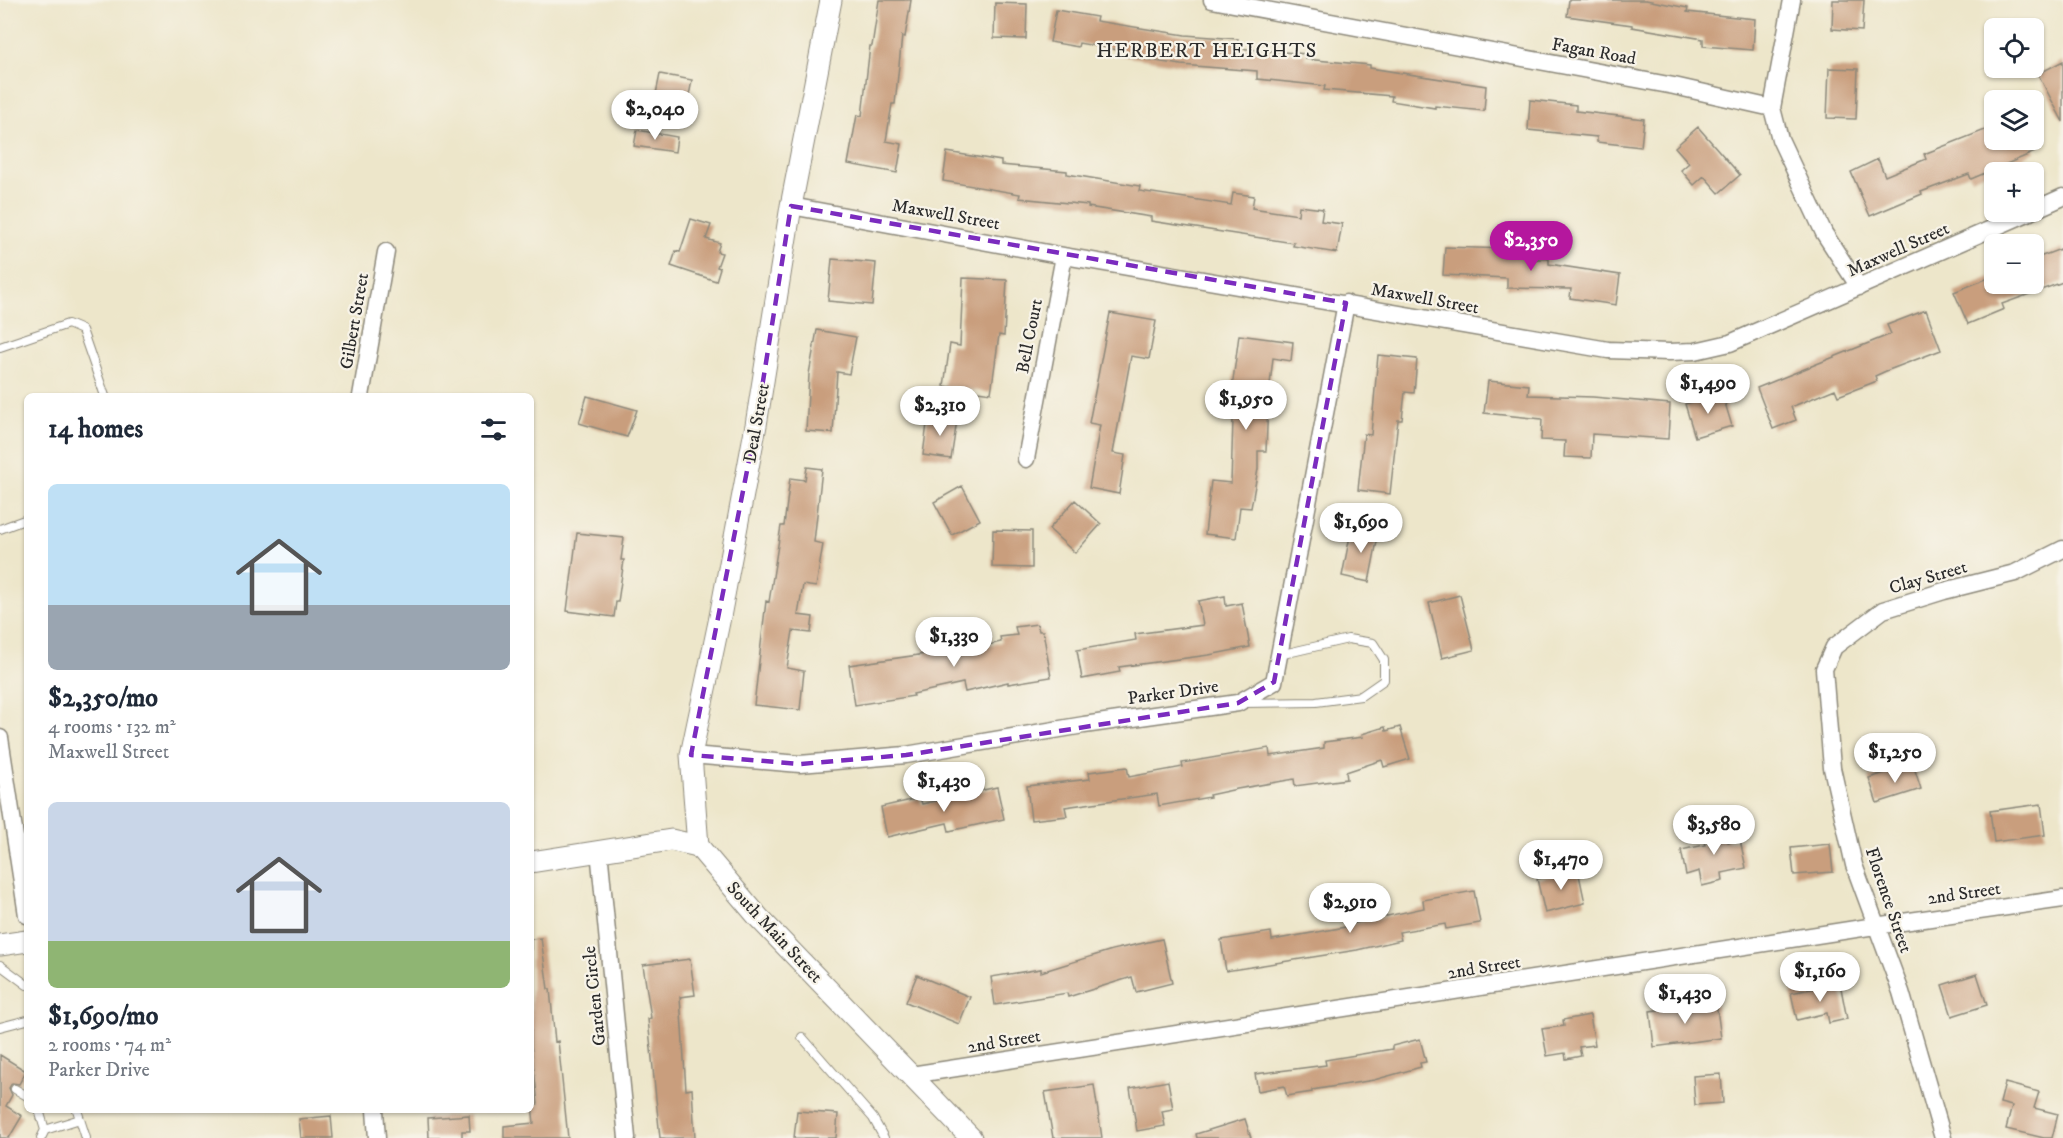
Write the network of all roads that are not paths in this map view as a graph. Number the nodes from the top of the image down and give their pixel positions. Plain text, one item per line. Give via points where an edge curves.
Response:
1 (831, 0) edge
2 (1212, 0) edge
3 (1792, 0) edge
4 (1772, 108) junction
5 (2063, 197) edge
6 (791, 206) junction
7 (2044, 206) edge
8 (2007, 222) edge
9 (386, 252) dead end
10 (1064, 256) junction
11 (1859, 287) junction
12 (1346, 303) junction
13 (0, 347) edge
14 (104, 393) edge
15 (362, 393) edge
16 (1026, 459) dead end
17 (24, 520) edge
18 (0, 529) edge
19 (2063, 549) edge
20 (1279, 655) junction
21 (1824, 669) joint
22 (1238, 703) junction
23 (0, 738) edge
24 (691, 755) junction
25 (7, 819) edge
26 (698, 846) junction
27 (599, 850) junction
28 (534, 861) edge
29 (2063, 899) edge
30 (24, 901) edge
31 (1875, 926) junction
32 (24, 941) edge
33 (0, 945) edge
34 (0, 965) edge
35 (24, 983) edge
36 (24, 1021) edge
37 (0, 1028) edge
38 (802, 1038) dead end
39 (911, 1076) junction
40 (15, 1089) dead end
41 (24, 1094) edge
42 (40, 1113) edge
43 (78, 1113) edge
44 (375, 1113) edge
45 (80, 1119) junction
46 (43, 1134) edge
47 (86, 1138) edge
48 (377, 1138) edge
49 (627, 1138) edge
50 (884, 1138) edge
51 (971, 1138) edge
52 (1942, 1138) edge

1 - 6 street, Deal Street
2 - 4 street, Fagan Road via 1674,86
3 - 4 street
4 - 11 street via 1780,139 1824,233
5 - 7 street, Maxwell Street
6 - 10 street, Maxwell Street
6 - 24 street, Deal Street via 754,437
8 - 11 street, Maxwell Street
9 - 15 street, Gilbert Street
10 - 12 street, Maxwell Street
10 - 16 street, Bell Court
11 - 12 street, Maxwell Street via 1730,343 1669,352 1608,350
12 - 20 street, Parker Drive
13 - 14 lane via 68,324 82,330
17 - 18 lane
19 - 21 street, Clay Street via 2015,573 1883,610 1834,647
20 - 22 street, Parker Drive via 1274,681
20 - 22 lane via 1348,639 1373,643 1384,660 1384,680 1361,696 1316,702
21 - 31 street, Florence Street via 1832,768 1854,865
22 - 24 street, Parker Drive via 906,755 800,764
23 - 25 street
24 - 26 street, Deal Street
25 - 30 street
26 - 27 street via 671,840
26 - 39 street, South Main Street via 759,918
27 - 28 street
27 - 49 street, Garden Circle
29 - 31 street, 2nd Street
31 - 39 street, 2nd Street
31 - 52 street, Florence Street via 1901,992
32 - 33 street
34 - 35 lane
36 - 37 lane
38 - 50 lane via 873,1118
39 - 51 street, South Main Street
40 - 41 lane
42 - 46 lane
43 - 45 lane
44 - 48 street
45 - 46 lane
45 - 47 lane

